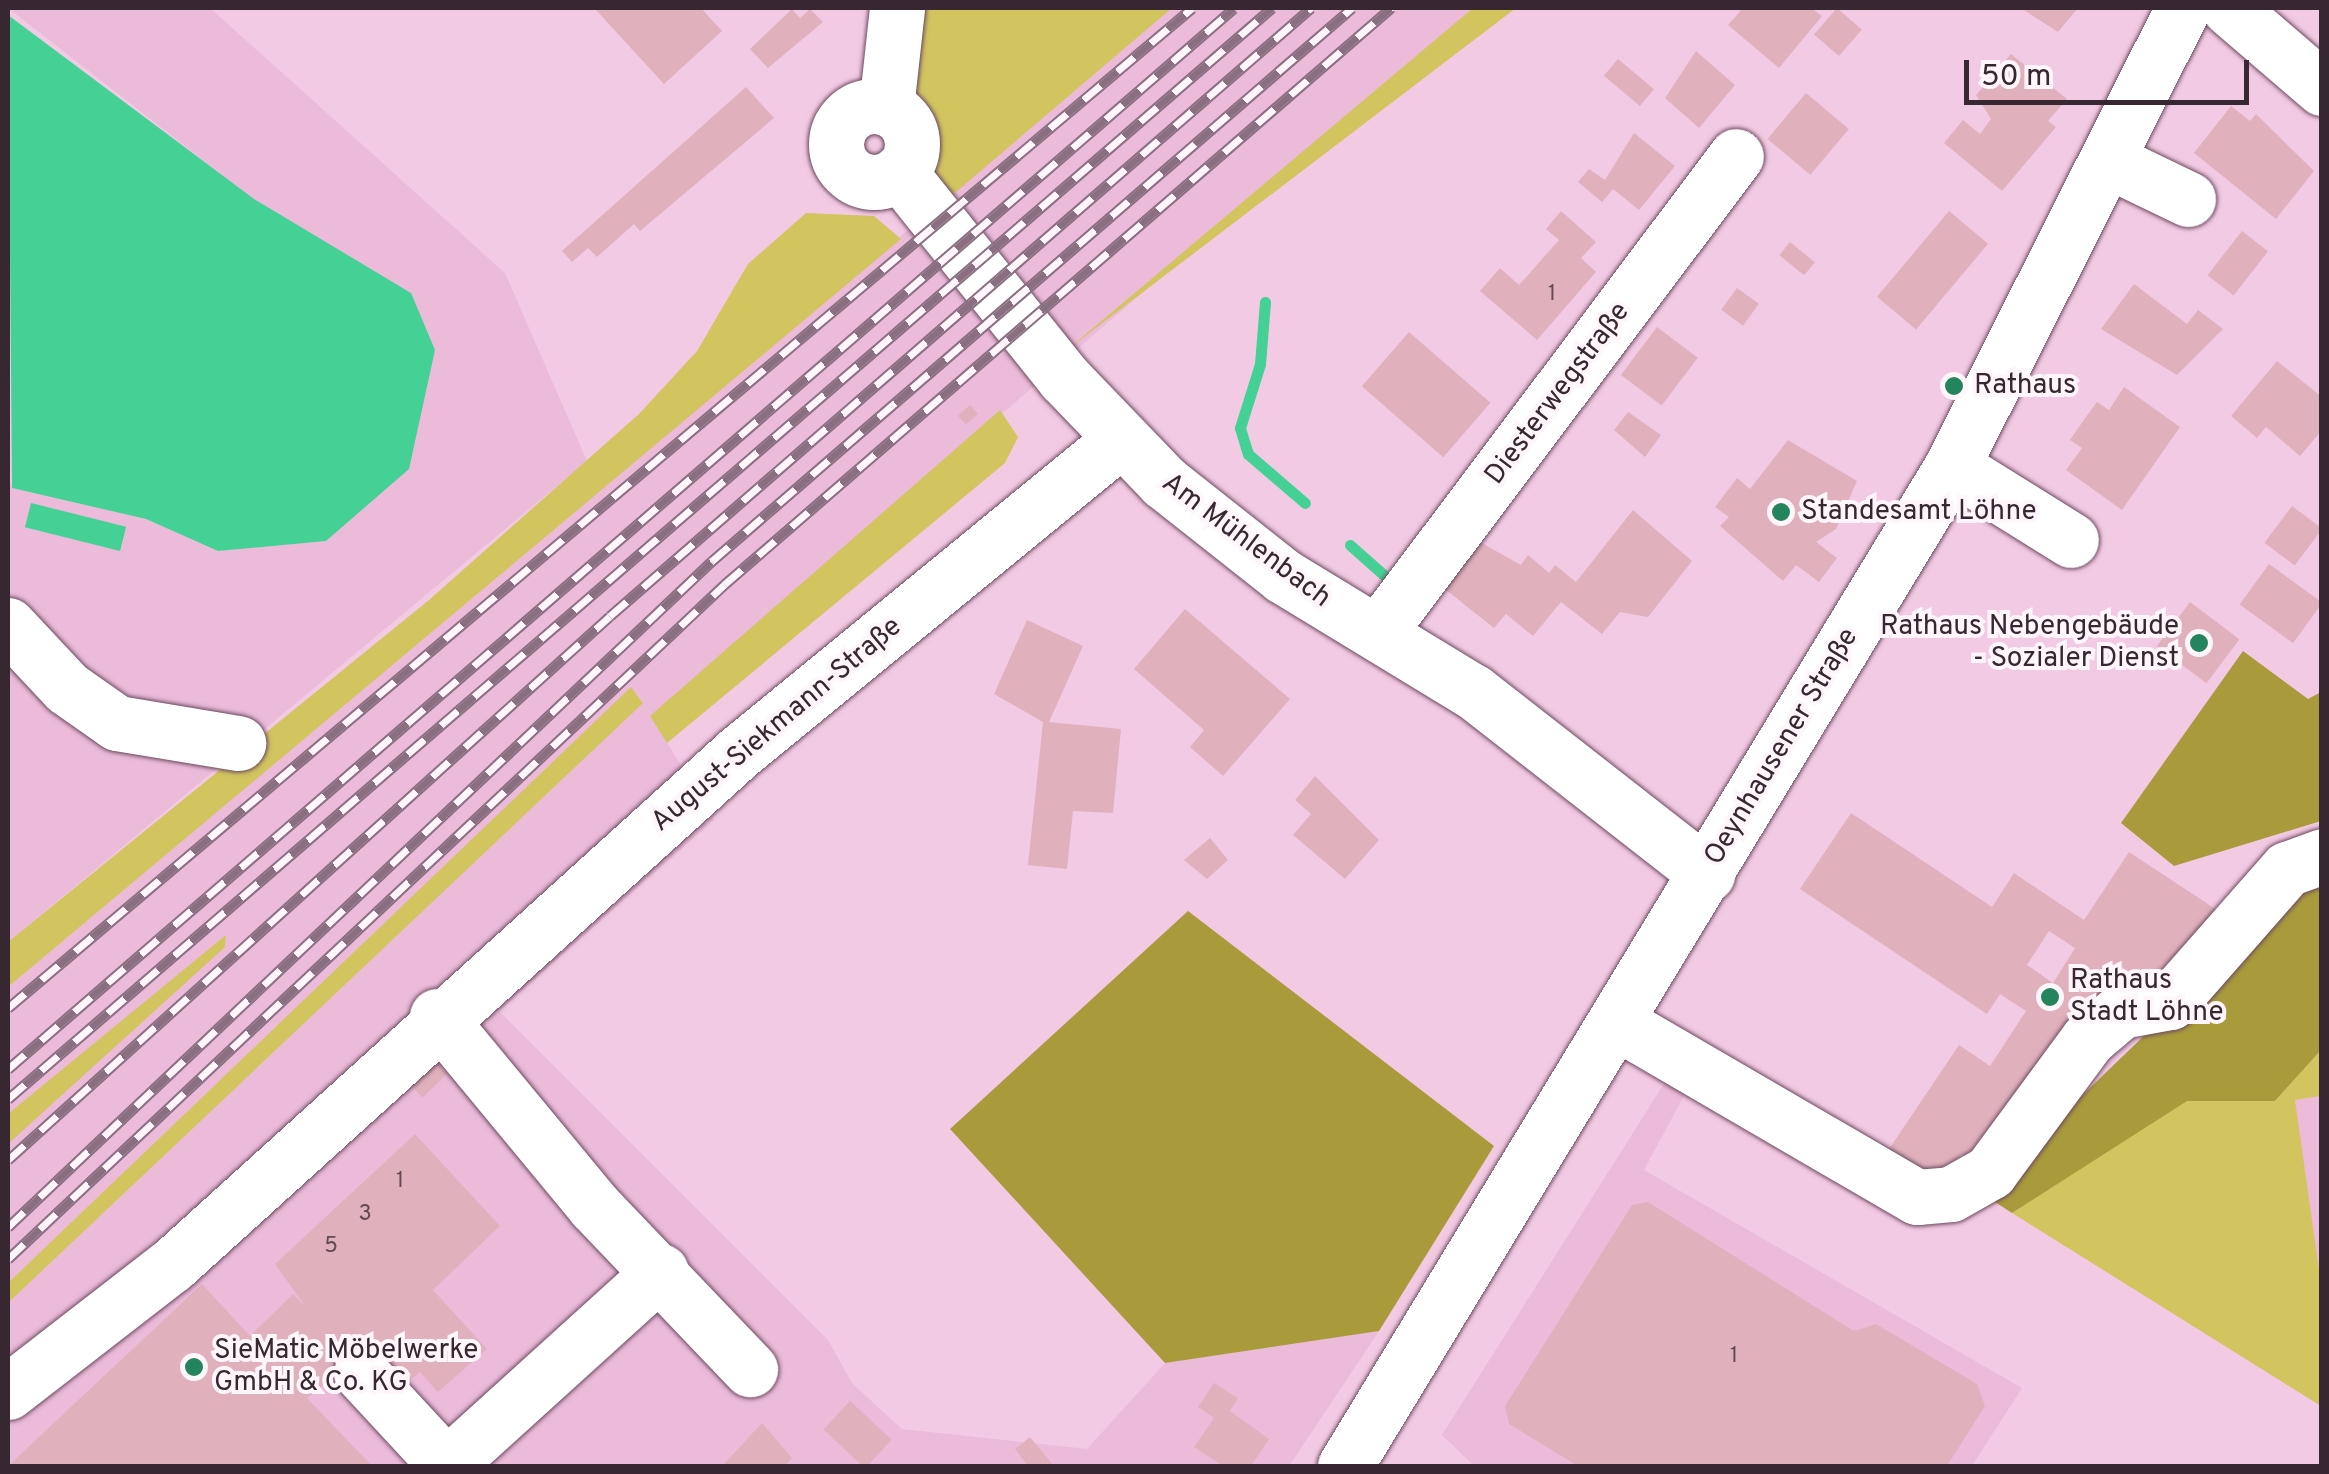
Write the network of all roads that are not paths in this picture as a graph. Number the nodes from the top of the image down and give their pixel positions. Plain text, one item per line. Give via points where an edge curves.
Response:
1 (897, 8) edge
2 (2183, 8) edge
3 (2229, 8) edge
4 (2322, 88) edge
5 (1736, 156) dead end
6 (2107, 160) junction
7 (2188, 199) dead end
8 (1121, 439) junction
9 (1952, 466) junction
10 (2071, 540) dead end
11 (8, 625) edge
12 (1379, 632) junction
13 (238, 743) dead end
14 (2322, 856) edge
15 (1707, 874) junction
16 (437, 1016) junction
17 (1616, 1022) junction
18 (660, 1271) junction
19 (750, 1369) dead end
20 (361, 1374) dead end
21 (8, 1392) edge
22 (447, 1466) edge
23 (1345, 1466) edge

1 - 8 street, Am Mühlenbach via 886,108 846,118 838,158 865,182 899,172
2 - 6 street, Oeynhausener Straße
3 - 4 street
5 - 12 street, Diesterwegstraße
6 - 7 street
6 - 9 street, Oeynhausener Straße
8 - 12 street, Am Mühlenbach via 1283,576
8 - 16 street, August-Siekmann-Straße via 739,752
9 - 10 street
9 - 15 street, Oeynhausener Straße
11 - 13 street via 67,688 117,723
12 - 15 street, Am Mühlenbach via 1488,702
14 - 17 street via 2287,869 2170,1002 2122,1011 2088,1039 1990,1172 1951,1194 1917,1197
15 - 17 street, Oeynhausener Straße
16 - 18 street
16 - 21 street, August-Siekmann-Straße via 172,1266
17 - 23 street, Oeynhausener Straße
18 - 19 street
18 - 22 street
20 - 22 street

